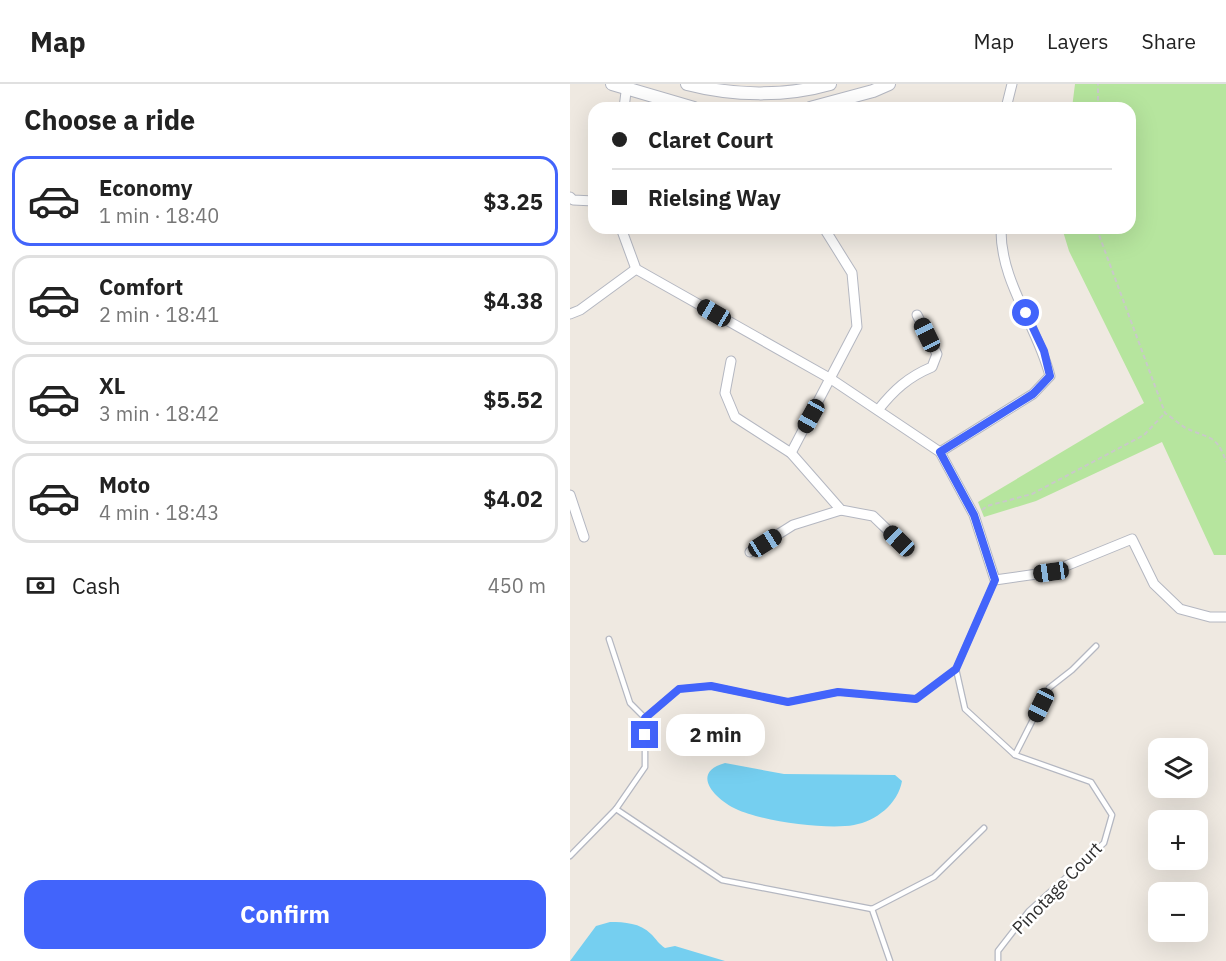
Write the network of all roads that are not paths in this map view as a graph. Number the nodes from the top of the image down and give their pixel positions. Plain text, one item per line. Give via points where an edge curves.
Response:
1 (612, 84) edge
2 (687, 84) edge
3 (830, 84) edge
4 (889, 84) edge
5 (1012, 84) edge
6 (627, 86) edge
7 (625, 102) edge
8 (668, 102) edge
9 (834, 102) edge
10 (1008, 102) edge
11 (570, 197) edge
12 (588, 201) edge
13 (623, 234) edge
14 (828, 234) edge
15 (1003, 234) edge
16 (636, 268) junction
17 (570, 314) edge
18 (918, 315) dead end
19 (730, 362) dead end
20 (831, 378) junction
21 (878, 410) junction
22 (940, 452) junction
23 (791, 453) junction
24 (570, 495) edge
25 (841, 510) junction
26 (584, 537) dead end
27 (899, 541) dead end
28 (750, 552) dead end
29 (995, 580) junction
30 (1226, 617) edge
31 (609, 639) dead end
32 (1096, 646) dead end
33 (956, 669) junction
34 (645, 718) junction
35 (1015, 755) junction
36 (616, 809) junction
37 (984, 828) dead end
38 (570, 856) edge
39 (872, 909) junction
40 (890, 961) edge
41 (998, 961) edge

1 - 6 street
2 - 3 street via 770,93
4 - 9 street
5 - 10 street
6 - 7 street
6 - 8 street
11 - 12 street
13 - 16 street
14 - 20 street via 852,273 857,327
15 - 22 street via 1008,276 1044,351 1050,376 1033,394
16 - 17 street
16 - 20 street
18 - 21 street via 937,354 932,367 894,390
19 - 23 street via 724,393 735,417
20 - 21 street
20 - 23 street
21 - 22 street
22 - 29 street via 974,515
23 - 25 street
24 - 26 street
25 - 27 street via 873,516
25 - 28 street via 793,525
29 - 30 street via 1051,572 1132,539 1154,584 1180,609
29 - 33 lane
31 - 34 lane via 630,703
32 - 35 lane via 1049,688
33 - 34 lane via 916,699 838,692 788,702 711,686 679,689
33 - 35 lane, Pinotage Court via 964,709
34 - 36 lane via 645,768
35 - 41 lane, Pinotage Court via 1091,782 1112,815 1104,843 1029,911 998,951
36 - 38 lane
36 - 39 lane via 722,880
37 - 39 lane via 934,877
39 - 40 lane

